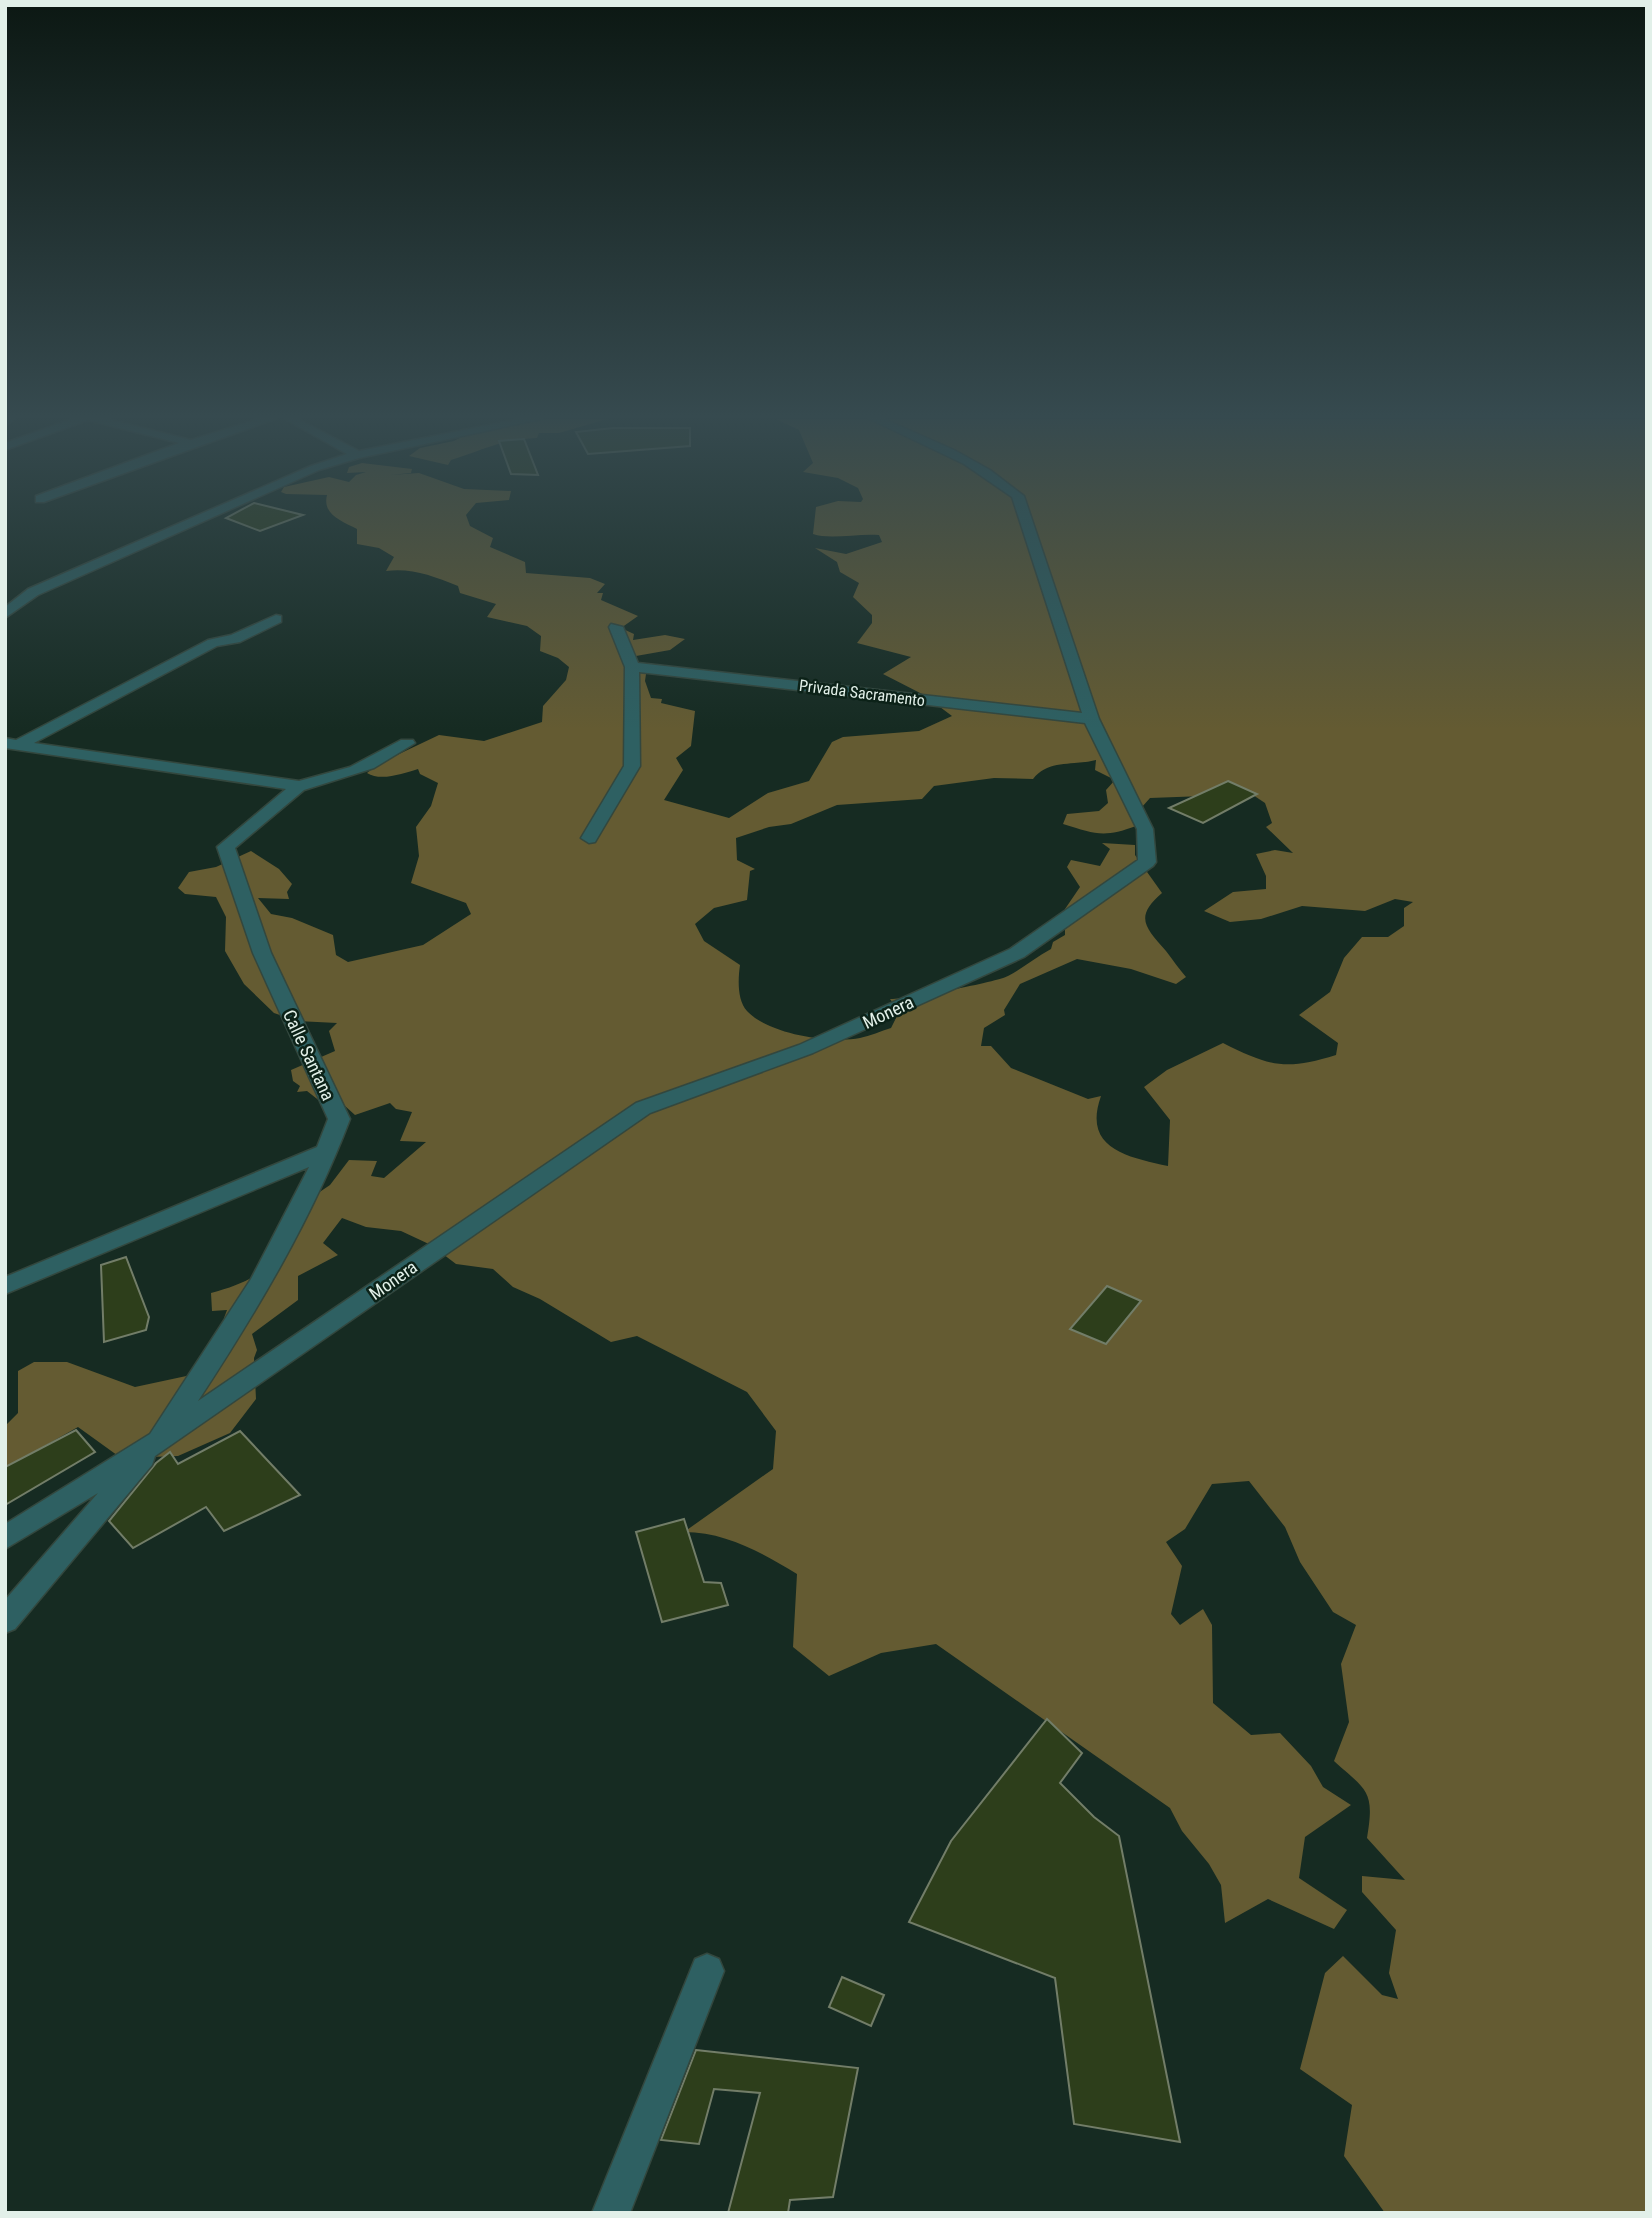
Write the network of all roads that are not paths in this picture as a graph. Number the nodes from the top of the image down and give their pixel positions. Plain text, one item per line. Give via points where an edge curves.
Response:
1 (188, 523) edge
2 (1027, 523) edge
3 (5, 614) edge
4 (276, 619) dead end
5 (616, 627) dead end
6 (632, 667) junction
7 (1091, 719) junction
8 (13, 743) edge
9 (407, 743) dead end
10 (299, 786) junction
11 (589, 838) dead end
12 (328, 1151) junction
13 (5, 1286) edge
14 (156, 1443) junction
15 (5, 1538) edge
16 (5, 1621) edge
17 (707, 1970) dead end
18 (611, 2213) edge

1 - 3 street via 33,593
2 - 7 street, Monera
4 - 8 street via 234,639 213,643
5 - 6 street
6 - 7 street, Privada Sacramento
6 - 11 street via 632,766
7 - 14 street, Monera via 1145,829 1146,862 1017,953 806,1049 643,1108
8 - 10 street, Calle Santana
9 - 10 street, Calle Santana via 377,763
10 - 12 street, Calle Santana via 226,847 262,954 339,1119
12 - 13 street
12 - 14 street, Calle Santana via 292,1230 221,1348
14 - 15 street
14 - 16 street
17 - 18 street

